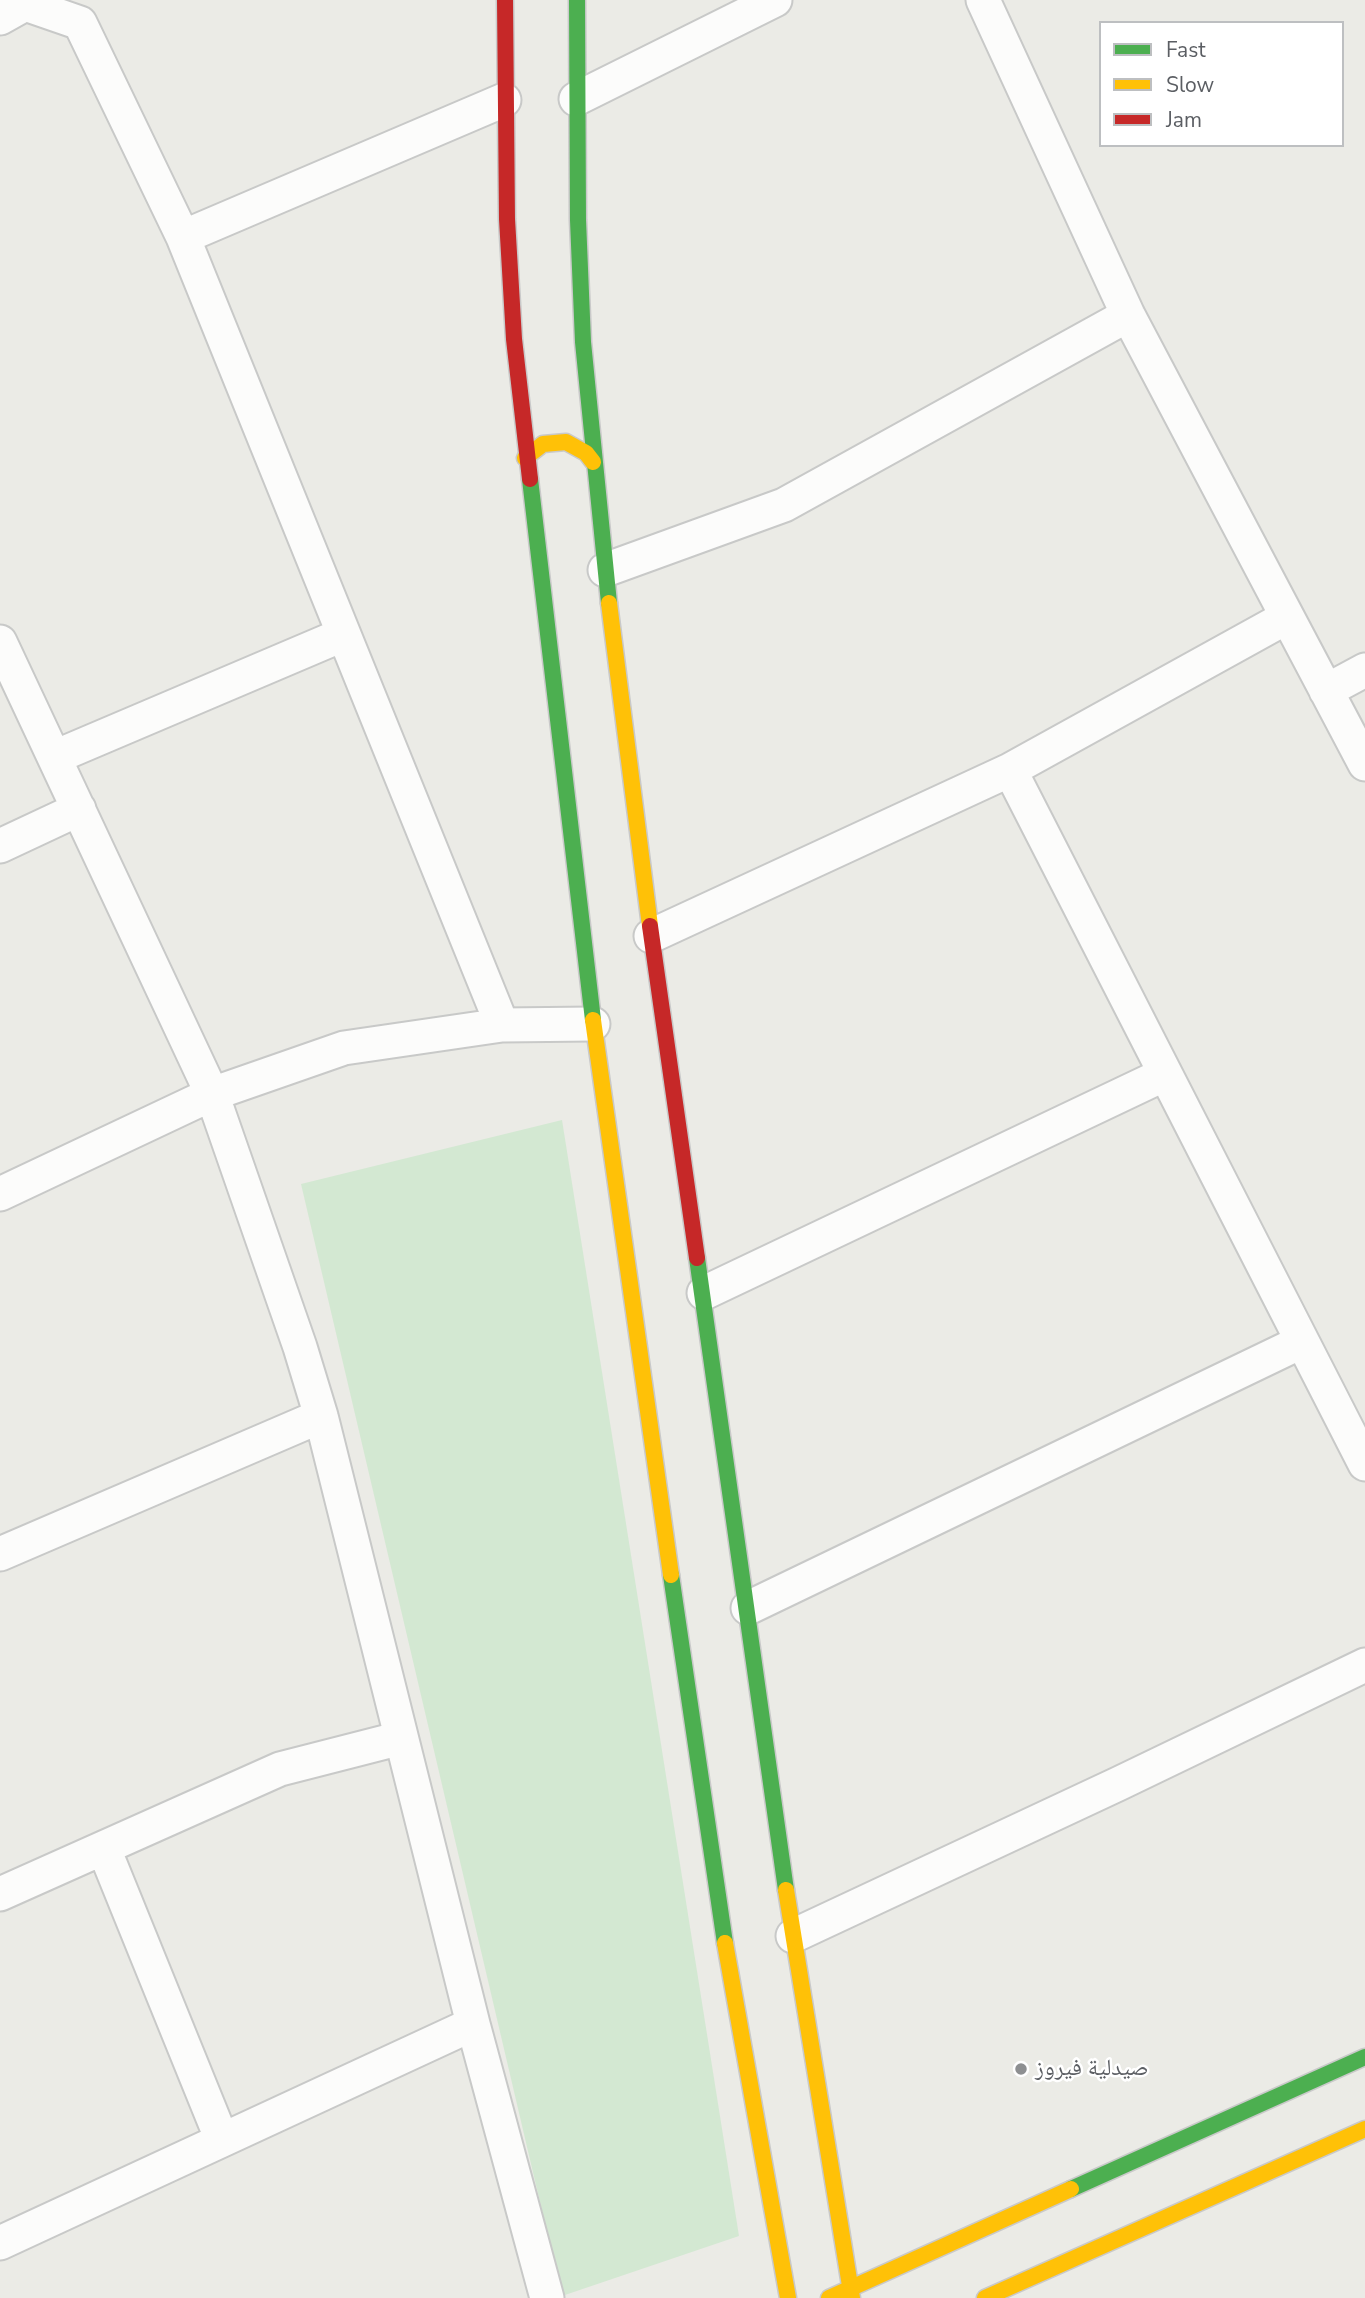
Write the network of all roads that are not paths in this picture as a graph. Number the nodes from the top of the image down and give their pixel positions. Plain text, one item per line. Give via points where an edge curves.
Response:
1 (505, 0) edge
2 (577, 0) edge
3 (775, 0) edge
4 (984, 0) edge
5 (0, 18) edge
6 (576, 99) junction
7 (504, 100) junction
8 (183, 237) junction
9 (1128, 316) junction
10 (526, 458) junction
11 (593, 462) junction
12 (606, 570) junction
13 (1287, 617) junction
14 (342, 635) junction
15 (0, 642) edge
16 (1365, 670) edge
17 (1326, 691) junction
18 (55, 757) junction
19 (1365, 764) edge
20 (1010, 770) junction
21 (79, 808) junction
22 (0, 846) edge
23 (651, 936) junction
24 (593, 1024) junction
25 (502, 1026) junction
26 (1164, 1074) junction
27 (212, 1094) junction
28 (0, 1194) edge
29 (704, 1293) junction
30 (1301, 1342) junction
31 (321, 1416) junction
32 (1365, 1464) edge
33 (0, 1554) edge
34 (748, 1608) junction
35 (1365, 1665) edge
36 (401, 1738) junction
37 (104, 1849) junction
38 (0, 1894) edge
39 (793, 1936) junction
40 (473, 2024) junction
41 (1365, 2057) edge
42 (1365, 2129) edge
43 (222, 2140) junction
44 (0, 2243) edge
45 (851, 2293) edge
46 (547, 2298) edge
47 (788, 2298) edge
48 (829, 2298) edge
49 (985, 2298) edge

1 - 7 street
2 - 6 street
3 - 6 street
4 - 9 street
5 - 8 street via 25,4 80,23
6 - 11 street via 583,342
7 - 8 street
7 - 10 street via 514,339
8 - 14 street
9 - 12 street via 784,505
9 - 13 street
10 - 11 street via 533,449 555,441 577,446
10 - 24 street
11 - 12 street
12 - 23 street
13 - 17 street
13 - 20 street
14 - 18 street
14 - 25 street
15 - 18 street
16 - 17 street
17 - 19 street
18 - 21 street
20 - 23 street
20 - 26 street
21 - 22 street
21 - 27 street
23 - 29 street
24 - 25 street
24 - 47 street via 706,1819
25 - 27 street via 344,1048
26 - 29 street
26 - 30 street
27 - 28 street
27 - 31 street
29 - 34 street
30 - 32 street
30 - 34 street
31 - 33 street
31 - 36 street
34 - 39 street
35 - 39 street
36 - 37 street via 280,1769
36 - 40 street
37 - 38 street
37 - 43 street
39 - 45 street
40 - 43 street
40 - 46 street
41 - 45 street
42 - 49 street
43 - 44 street
45 - 48 street

